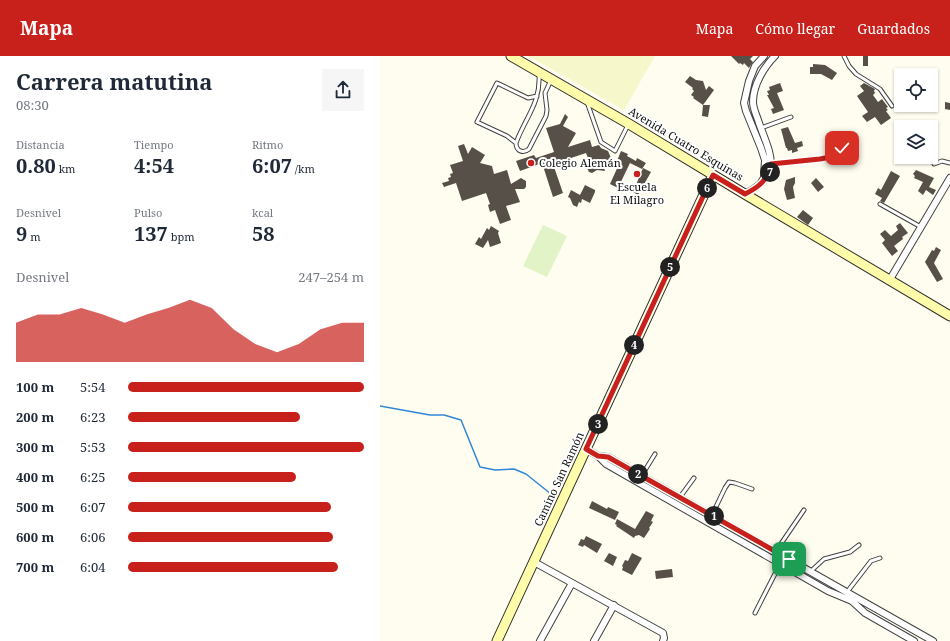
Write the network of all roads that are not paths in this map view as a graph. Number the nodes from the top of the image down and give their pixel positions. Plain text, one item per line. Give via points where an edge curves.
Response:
1 (511, 56) edge
2 (764, 56) edge
3 (775, 56) edge
4 (844, 56) edge
5 (769, 59) edge
6 (538, 72) junction
7 (552, 79) junction
8 (538, 96) junction
9 (585, 98) junction
10 (892, 106) dead end
11 (791, 117) dead end
12 (629, 124) junction
13 (761, 128) junction
14 (516, 143) junction
15 (836, 156) dead end
16 (938, 162) edge
17 (950, 163) edge
18 (771, 164) junction
19 (713, 175) junction
20 (950, 178) edge
21 (744, 194) junction
22 (880, 204) dead end
23 (921, 227) junction
24 (889, 281) junction
25 (950, 316) edge
26 (586, 449) junction
27 (655, 454) dead end
28 (598, 456) junction
29 (642, 475) junction
30 (694, 478) dead end
31 (752, 489) dead end
32 (680, 497) junction
33 (804, 510) dead end
34 (706, 511) junction
35 (712, 515) junction
36 (701, 519) junction
37 (859, 545) dead end
38 (776, 551) junction
39 (880, 558) dead end
40 (789, 559) junction
41 (534, 562) junction
42 (782, 565) junction
43 (811, 571) junction
44 (572, 583) junction
45 (848, 592) junction
46 (614, 605) junction
47 (756, 613) dead end
48 (909, 627) junction
49 (904, 635) junction
50 (497, 641) edge
51 (540, 641) edge
52 (594, 641) edge
53 (663, 641) edge
54 (914, 641) edge
55 (933, 641) edge

1 - 6 main road, Avenida Cuatro Esquinas
2 - 21 street via 755,66 748,81 744,103 765,160 764,178
3 - 5 street
4 - 10 lane via 856,74 880,89
5 - 13 street via 759,79 753,102
6 - 7 main road, Avenida Cuatro Esquinas
6 - 8 lane
7 - 9 main road, Avenida Cuatro Esquinas
7 - 14 lane via 545,93 546,116 529,149 525,152 520,151
8 - 14 lane
8 - 14 lane via 528,98 498,83 478,122
9 - 12 main road, Avenida Cuatro Esquinas
9 - 12 lane via 601,142 615,151
11 - 13 lane
12 - 19 main road, Avenida Cuatro Esquinas
13 - 18 street
15 - 18 lane
16 - 17 lane
18 - 21 street via 770,172 761,185
19 - 21 main road, Avenida Cuatro Esquinas
19 - 26 main road, Camino San Ramón
20 - 23 street
21 - 24 main road, Avenida Cuatro Esquinas
22 - 23 lane
23 - 24 street
24 - 25 main road, Avenida Cuatro Esquinas
26 - 28 street
26 - 41 main road, Camino San Ramón
27 - 29 lane
28 - 29 street via 608,457
28 - 36 street via 606,464
29 - 32 street
30 - 32 lane
31 - 35 lane via 730,482
32 - 34 street
33 - 38 lane
34 - 35 street
34 - 36 street
35 - 38 street
36 - 42 street
37 - 43 lane via 850,552 824,559
38 - 40 street
39 - 45 lane via 872,561
40 - 42 street
40 - 43 street
41 - 44 street
41 - 50 main road, Camino San Ramón
42 - 47 lane
42 - 49 street via 828,591 852,601 865,613
43 - 45 street
44 - 46 street
44 - 51 street
45 - 48 street
46 - 52 street
46 - 53 street via 663,632
48 - 49 street
48 - 55 street
49 - 54 street

